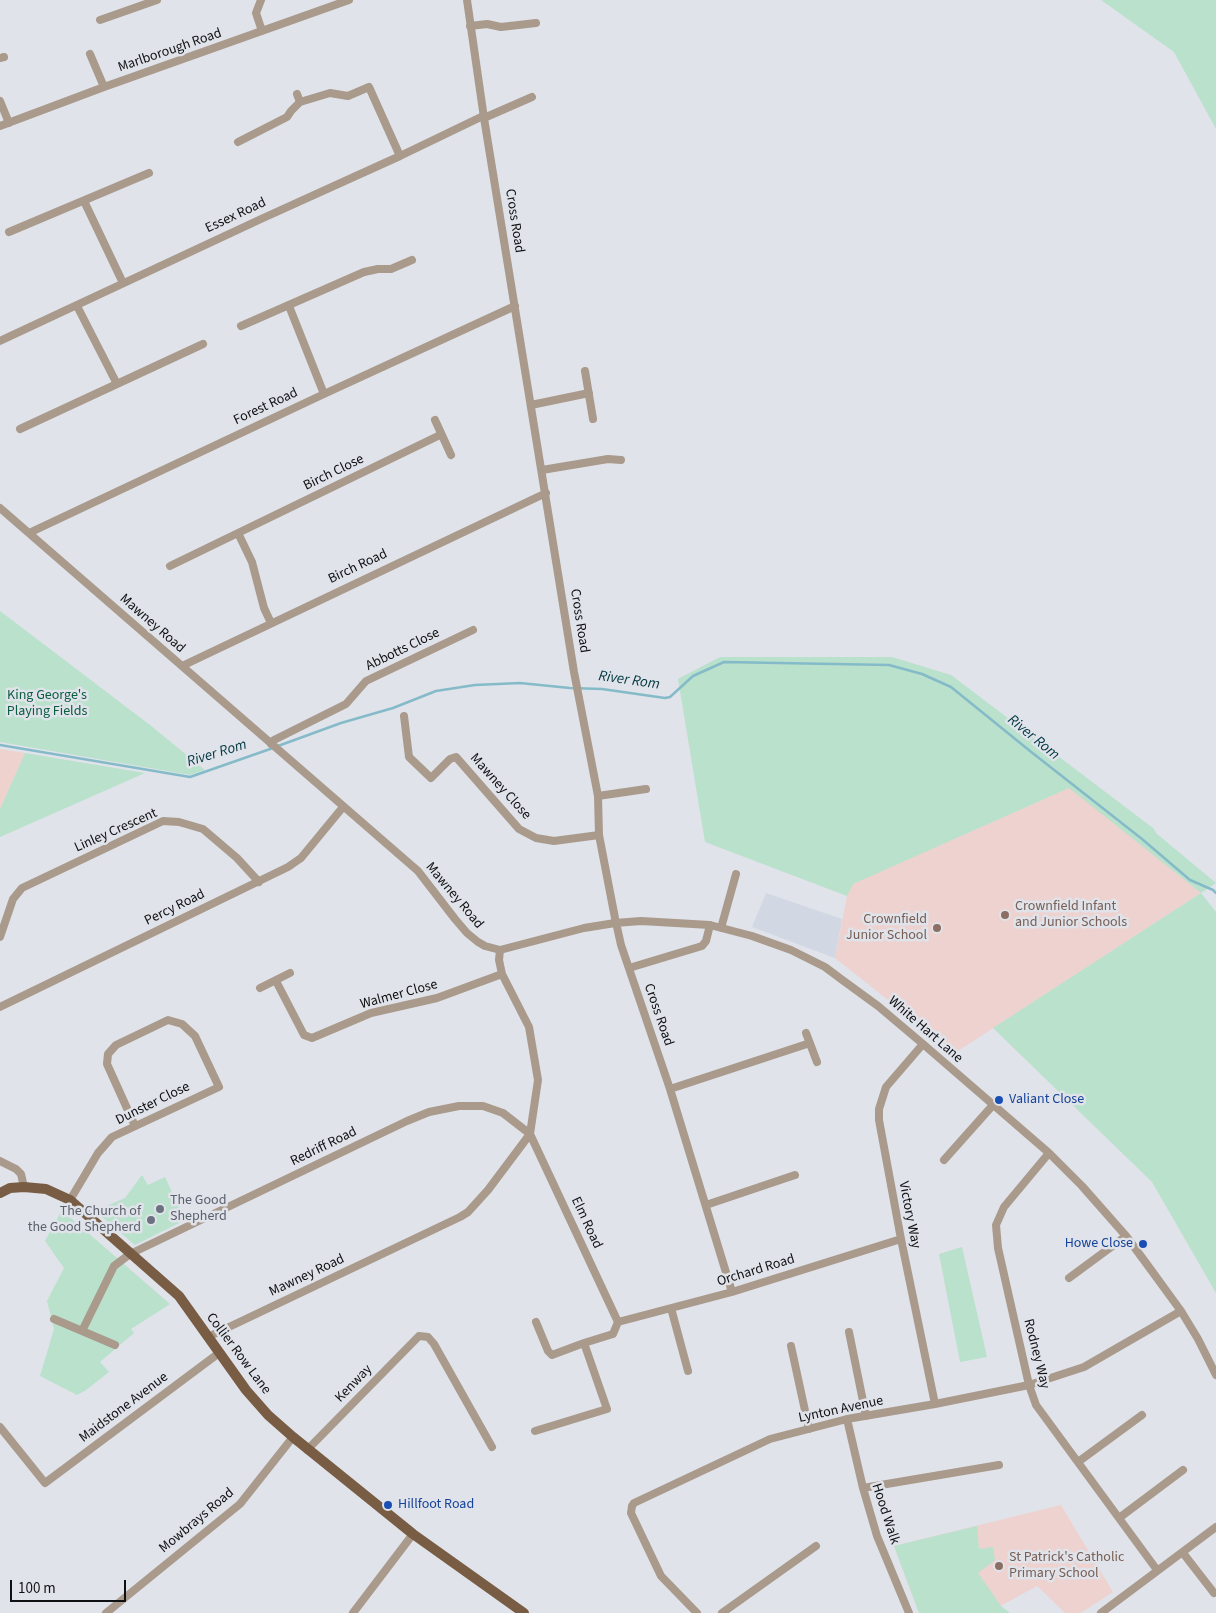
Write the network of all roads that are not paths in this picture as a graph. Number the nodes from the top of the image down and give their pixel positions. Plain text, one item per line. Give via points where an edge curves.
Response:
1 (158, 0) edge
2 (261, 0) edge
3 (349, 0) edge
4 (467, 0) edge
5 (100, 20) dead end
6 (536, 23) dead end
7 (470, 26) junction
8 (262, 32) junction
9 (90, 54) dead end
10 (104, 87) junction
11 (297, 94) dead end
12 (532, 97) dead end
13 (0, 101) edge
14 (300, 102) junction
15 (483, 117) junction
16 (9, 123) junction
17 (0, 126) edge
18 (238, 142) dead end
19 (400, 156) junction
20 (149, 173) dead end
21 (84, 200) junction
22 (9, 232) dead end
23 (412, 260) dead end
24 (123, 283) junction
25 (77, 306) junction
26 (290, 306) junction
27 (515, 306) junction
28 (241, 326) dead end
29 (0, 341) edge
30 (203, 344) dead end
31 (585, 370) dead end
32 (117, 384) junction
33 (589, 393) junction
34 (324, 394) junction
35 (531, 405) junction
36 (593, 418) dead end
37 (434, 420) dead end
38 (20, 429) dead end
39 (440, 435) junction
40 (451, 455) dead end
41 (621, 460) dead end
42 (542, 470) junction
43 (546, 493) junction
44 (0, 508) edge
45 (29, 533) junction
46 (238, 533) junction
47 (170, 566) dead end
48 (271, 623) junction
49 (473, 630) dead end
50 (182, 666) junction
51 (404, 716) dead end
52 (272, 745) junction
53 (646, 789) dead end
54 (598, 796) junction
55 (343, 807) junction
56 (598, 835) junction
57 (736, 874) dead end
58 (259, 882) junction
59 (616, 923) junction
60 (710, 925) junction
61 (721, 928) junction
62 (0, 937) edge
63 (500, 950) junction
64 (629, 968) junction
65 (290, 973) dead end
66 (502, 974) junction
67 (276, 981) junction
68 (260, 988) dead end
69 (2, 1004) edge
70 (806, 1033) dead end
71 (810, 1043) junction
72 (923, 1044) junction
73 (817, 1062) dead end
74 (670, 1089) junction
75 (993, 1105) junction
76 (135, 1126) junction
77 (530, 1134) junction
78 (1049, 1153) junction
79 (944, 1160) dead end
80 (0, 1161) edge
81 (795, 1175) dead end
82 (24, 1187) junction
83 (0, 1193) edge
84 (70, 1200) junction
85 (706, 1205) junction
86 (1126, 1236) junction
87 (901, 1238) junction
88 (130, 1254) junction
89 (1069, 1278) dead end
90 (732, 1292) junction
91 (671, 1308) junction
92 (1181, 1311) junction
93 (54, 1319) dead end
94 (536, 1322) dead end
95 (618, 1322) junction
96 (82, 1331) junction
97 (849, 1332) dead end
98 (208, 1337) junction
99 (584, 1342) junction
100 (115, 1345) dead end
101 (791, 1346) dead end
102 (219, 1353) junction
103 (688, 1371) dead end
104 (1216, 1375) edge
105 (1030, 1385) junction
106 (935, 1404) junction
107 (866, 1416) junction
108 (1142, 1416) dead end
109 (847, 1419) junction
110 (0, 1427) edge
111 (809, 1429) junction
112 (535, 1431) dead end
113 (292, 1437) junction
114 (492, 1447) dead end
115 (307, 1450) junction
116 (1078, 1462) junction
117 (998, 1465) dead end
118 (1183, 1470) dead end
119 (863, 1488) junction
120 (1119, 1518) junction
121 (1216, 1527) edge
122 (413, 1534) junction
123 (816, 1546) dead end
124 (1183, 1553) junction
125 (1158, 1570) junction
126 (1214, 1593) dead end
127 (106, 1613) edge
128 (353, 1613) edge
129 (524, 1613) edge
130 (697, 1613) edge
131 (722, 1613) edge
132 (909, 1613) edge
133 (1101, 1613) edge

1 - 5 street
2 - 8 street via 256,13
3 - 8 street, Marlborough Road
4 - 7 street, Cross Road
6 - 7 street
7 - 15 street, Cross Road
8 - 10 street, Marlborough Road
9 - 10 street
10 - 16 street, Marlborough Road
11 - 14 street
12 - 15 street, Essex Road
13 - 16 street
14 - 18 street via 287,117
14 - 19 street via 330,93 348,96 369,87
15 - 19 street, Essex Road
15 - 27 street, Cross Road
16 - 17 street, Marlborough Road
19 - 24 street, Essex Road
20 - 21 street
21 - 22 street
21 - 24 street
23 - 26 street via 391,269 364,272
24 - 25 street, Essex Road
25 - 29 street, Essex Road
25 - 32 street
26 - 28 street
26 - 34 street
27 - 34 street, Forest Road
27 - 35 street, Cross Road
30 - 32 street
31 - 33 street
32 - 38 street
33 - 35 street
33 - 36 street
34 - 45 street, Forest Road
35 - 42 street, Cross Road
37 - 39 street
39 - 40 street
39 - 46 street, Birch Close
41 - 42 street via 608,459
42 - 43 street, Cross Road
43 - 48 street, Birch Road
43 - 54 street, Cross Road via 574,672
44 - 45 street, Mawney Road
45 - 50 street, Mawney Road
46 - 47 street, Birch Close
46 - 48 street via 252,562
48 - 50 street, Birch Road
49 - 52 street, Abbotts Close via 366,681 346,704 274,740
50 - 52 street, Mawney Road
51 - 56 street, Mawney Close via 409,756 430,778 456,757 519,829 536,838 554,841
52 - 55 street, Mawney Road
53 - 54 street
54 - 56 street, Cross Road
55 - 58 street, Percy Road via 300,858
55 - 63 street, Mawney Road via 418,871 468,933 485,946
56 - 59 street, Cross Road
57 - 61 street
58 - 62 street, Linley Crescent via 204,829 163,821 22,888 13,899
58 - 69 street, Percy Road
59 - 60 street, White Hart Lane via 641,921
59 - 63 street, White Hart Lane
59 - 64 street, Cross Road
60 - 61 street, White Hart Lane
60 - 64 street via 702,946
61 - 72 street, White Hart Lane via 791,950 825,967
63 - 66 street, Mawney Road
64 - 74 street, Cross Road
65 - 67 street
66 - 67 street, Walmer Close via 437,998 371,1013 312,1038 304,1035
66 - 77 street, Mawney Road via 531,1036 538,1080
67 - 68 street
70 - 71 street
71 - 73 street
71 - 74 street
72 - 75 street, White Hart Lane
72 - 87 street, Victory Way via 890,1080 879,1109
74 - 85 street, Cross Road
75 - 78 street, White Hart Lane
75 - 79 street
76 - 76 street, Dunster Close via 219,1087 195,1036 182,1024 168,1020 116,1045 108,1054 107,1064
76 - 84 street, Dunster Close via 112,1137 98,1153
77 - 88 street, Redriff Road via 503,1113 483,1106 459,1106 430,1112
77 - 95 street, Elm Road
77 - 98 street, Mawney Road via 468,1212
78 - 86 street, White Hart Lane
78 - 105 street, Rodney Way via 1004,1207 996,1225 998,1248
80 - 82 street via 16,1169
81 - 85 street
82 - 83 main road, Collier Row Lane
82 - 84 main road, Collier Row Lane via 46,1189
84 - 88 main road, Collier Row Lane
85 - 90 street, Cross Road
86 - 89 street
86 - 92 street, White Hart Lane
87 - 90 street, Orchard Road
87 - 106 street, Victory Way
88 - 96 street, Redriff Road via 114,1266
88 - 98 main road, Collier Row Lane via 179,1296
90 - 91 street, Orchard Road
91 - 95 street, Orchard Road
91 - 103 street
92 - 104 street, White Hart Lane
92 - 105 street, Lynton Avenue via 1084,1367
93 - 96 street
94 - 99 street via 552,1355
95 - 99 street via 613,1334
96 - 100 street
97 - 107 street
98 - 102 main road, Collier Row Lane
99 - 112 street via 607,1409
101 - 111 street
102 - 110 street, Maidstone Avenue via 45,1483
102 - 113 main road, Collier Row Lane via 246,1390
105 - 106 street, Lynton Avenue
105 - 116 street, Rodney Way via 1036,1406
106 - 107 street, Lynton Avenue
107 - 109 street, Lynton Avenue
108 - 116 street
109 - 111 street, Lynton Avenue
109 - 119 street, Hood Walk
111 - 130 street, Lynton Avenue via 770,1439 632,1506 631,1513 661,1576
113 - 115 main road, Collier Row Lane
113 - 127 street, Mowbrays Road via 240,1504
114 - 115 street, Kenway via 434,1344 428,1336 419,1336
115 - 122 main road, Collier Row Lane
116 - 120 street, Rodney Way
117 - 119 street
118 - 120 street
119 - 132 street, Hood Walk via 877,1536
120 - 125 street, Rodney Way
121 - 124 street
122 - 128 street
122 - 129 main road, Collier Row Lane
123 - 131 street
124 - 125 street
124 - 126 street
125 - 133 street

